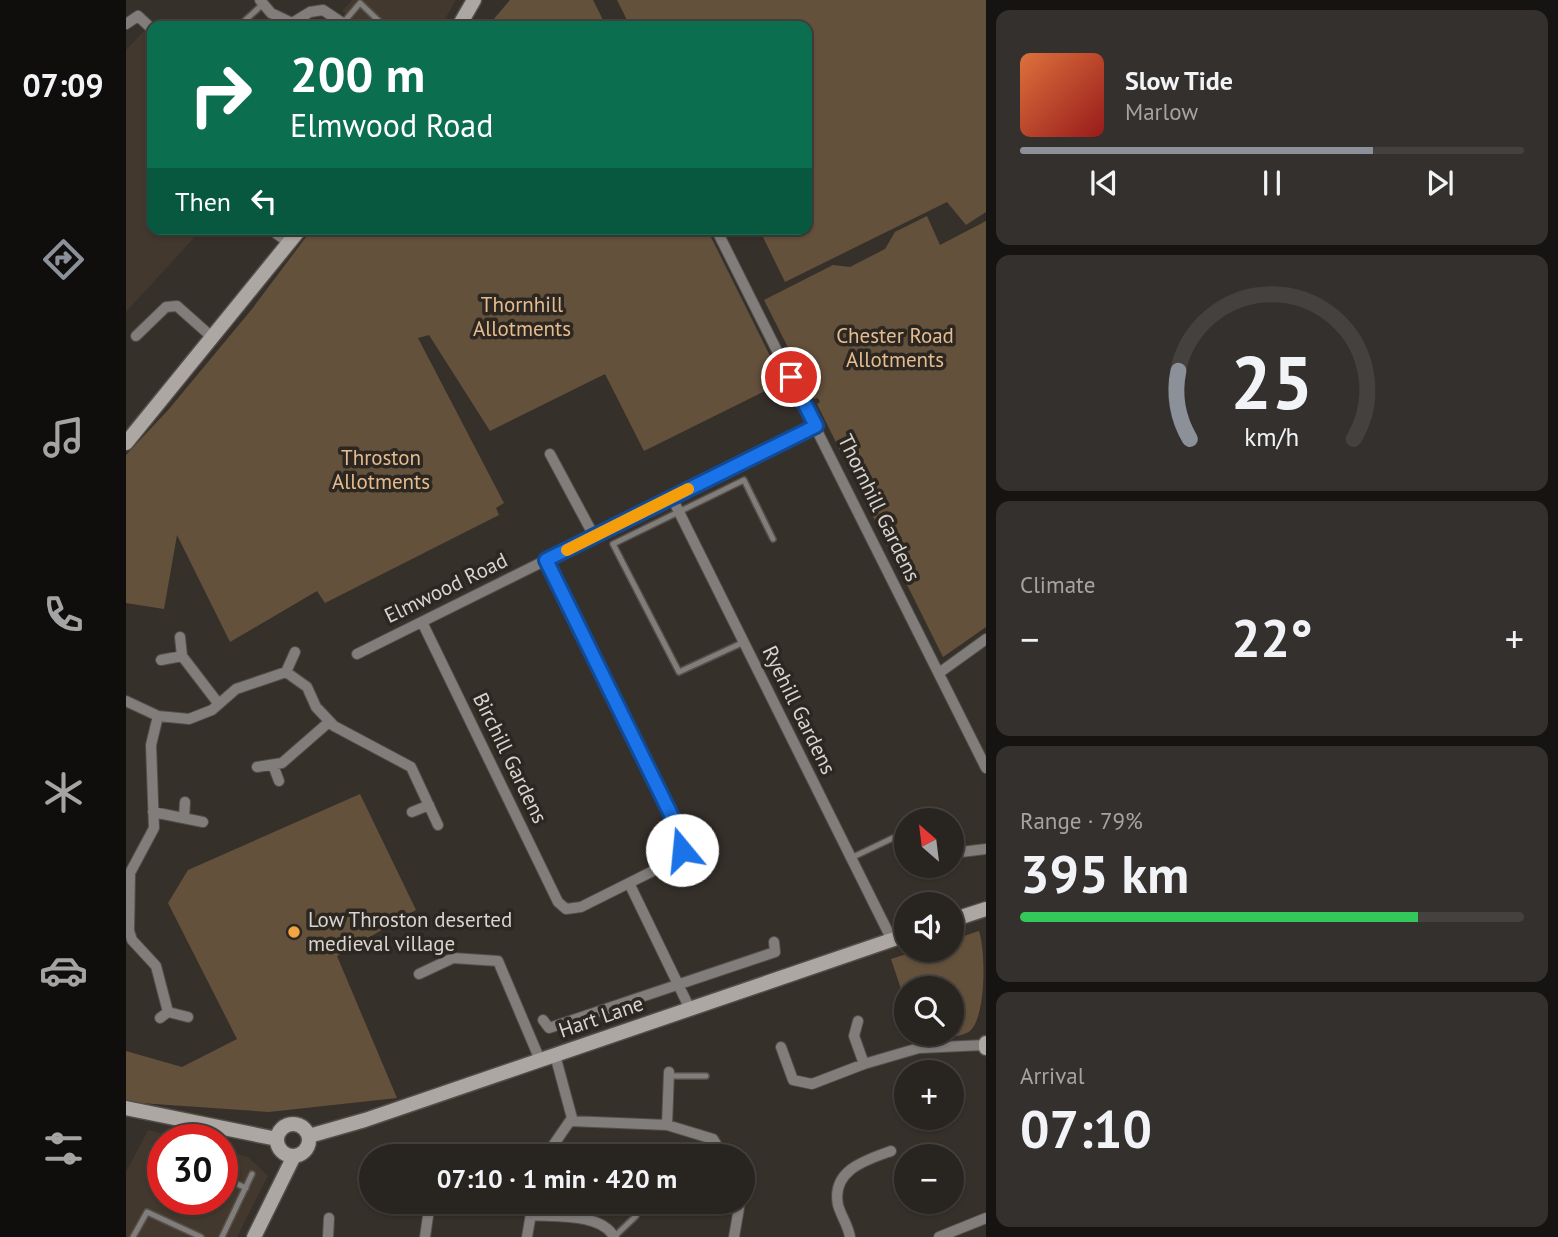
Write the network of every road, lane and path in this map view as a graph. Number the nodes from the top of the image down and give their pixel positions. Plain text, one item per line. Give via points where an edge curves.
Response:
1 (474, 0) edge
2 (261, 2) edge
3 (361, 2) edge
4 (244, 21) edge
5 (288, 21) edge
6 (295, 21) edge
7 (340, 21) edge
8 (347, 21) edge
9 (379, 21) edge
10 (462, 21) edge
11 (126, 24) edge
12 (147, 24) edge
13 (278, 235) edge
14 (295, 235) edge
15 (719, 235) edge
16 (289, 243) junction
17 (136, 336) dead end
18 (213, 338) junction
19 (816, 426) junction
20 (126, 443) edge
21 (550, 454) dead end
22 (672, 498) junction
23 (678, 511) junction
24 (594, 536) junction
25 (773, 539) dead end
26 (546, 560) junction
27 (422, 622) junction
28 (180, 637) dead end
29 (986, 639) edge
30 (744, 642) junction
31 (295, 652) dead end
32 (357, 654) dead end
33 (182, 656) junction
34 (161, 660) dead end
35 (286, 673) junction
36 (939, 673) junction
37 (126, 701) edge
38 (218, 703) junction
39 (158, 716) junction
40 (329, 722) junction
41 (274, 765) junction
42 (257, 767) dead end
43 (986, 768) edge
44 (279, 781) dead end
45 (185, 802) dead end
46 (429, 805) junction
47 (153, 812) junction
48 (412, 812) dead end
49 (184, 818) junction
50 (204, 822) dead end
51 (438, 825) dead end
52 (894, 837) edge
53 (986, 849) edge
54 (964, 852) edge
55 (851, 858) junction
56 (629, 883) junction
57 (986, 909) edge
58 (964, 916) edge
59 (892, 940) joint
60 (774, 942) dead end
61 (129, 943) edge
62 (419, 974) dead end
63 (678, 987) junction
64 (690, 1009) junction
65 (188, 1017) dead end
66 (543, 1020) dead end
67 (858, 1021) dead end
68 (986, 1046) edge
69 (781, 1047) dead end
70 (555, 1055) junction
71 (540, 1060) junction
72 (864, 1064) junction
73 (668, 1074) joint
74 (706, 1076) dead end
75 (126, 1108) edge
76 (570, 1121) junction
77 (667, 1125) junction
78 (309, 1136) junction
79 (277, 1139) junction
80 (554, 1144) edge
81 (716, 1144) edge
82 (891, 1151) dead end
83 (294, 1156) junction
84 (252, 1174) dead end
85 (238, 1184) edge
86 (246, 1188) junction
87 (428, 1214) edge
88 (636, 1214) edge
89 (740, 1214) edge
90 (531, 1215) joint
91 (329, 1218) dead end
92 (986, 1218) edge
93 (612, 1234) edge
94 (136, 1236) edge
95 (201, 1237) edge
96 (222, 1237) edge
97 (254, 1237) edge
98 (328, 1237) edge
99 (425, 1237) edge
100 (527, 1237) edge
101 (734, 1237) edge
102 (850, 1237) edge
103 (939, 1237) edge

1 - 10 street
2 - 4 lane
2 - 5 street
3 - 8 lane
3 - 9 lane
6 - 7 street via 323,10
11 - 12 street via 138,16
13 - 16 street
14 - 16 street
15 - 19 street, Thornhill Gardens
16 - 18 street
17 - 18 street via 166,307 177,306
18 - 20 street
19 - 22 street, Elmwood Road
19 - 36 street, Thornhill Gardens
21 - 24 street
22 - 23 street, Ryehill Gardens
22 - 24 street, Elmwood Road
23 - 25 lane via 744,480
23 - 30 street, Ryehill Gardens
23 - 30 lane via 613,544 679,672
24 - 26 street, Elmwood Road
26 - 27 street, Elmwood Road
26 - 56 street via 682,837 677,859
27 - 32 street, Elmwood Road
27 - 56 street, Birchill Gardens via 558,902 566,909 581,907
28 - 33 street
29 - 36 street
30 - 55 street, Ryehill Gardens
31 - 35 street
33 - 34 street
33 - 38 street
35 - 38 street via 236,689
35 - 40 street via 307,687
36 - 43 street, Thornhill Gardens
37 - 39 street
38 - 39 street via 189,719
39 - 47 street via 151,745
40 - 41 street via 293,756
40 - 46 street via 411,767
41 - 42 street
41 - 44 street
45 - 49 street
46 - 48 street
46 - 51 street
47 - 49 street
47 - 61 street via 153,828 130,873
49 - 50 street
52 - 55 lane
53 - 54 street
55 - 59 street, Ryehill Gardens
56 - 63 street
57 - 58 street
59 - 64 street, Hart Lane
60 - 63 street via 775,952
61 - 65 street via 156,966 164,1015
62 - 71 street via 453,958 498,961
63 - 64 street
63 - 66 street via 549,1028
64 - 70 street, Hart Lane
67 - 72 street via 854,1036
68 - 72 street via 919,1048
69 - 72 street via 793,1080 812,1084
70 - 71 street, Hart Lane
70 - 76 street
71 - 78 street, Hart Lane
73 - 74 lane
73 - 77 street
75 - 79 street
76 - 77 street
76 - 80 street
77 - 81 street via 713,1139
78 - 79 street via 303,1127 293,1124 282,1128
78 - 83 street via 307,1147
79 - 83 street via 281,1150
82 - 102 street via 852,1165 842,1181 838,1203
83 - 97 street
84 - 86 lane
85 - 86 lane
86 - 96 lane
87 - 99 street
88 - 93 lane
89 - 101 street
90 - 93 street via 596,1222
90 - 100 street
91 - 98 street
92 - 103 street
94 - 95 lane via 147,1212

